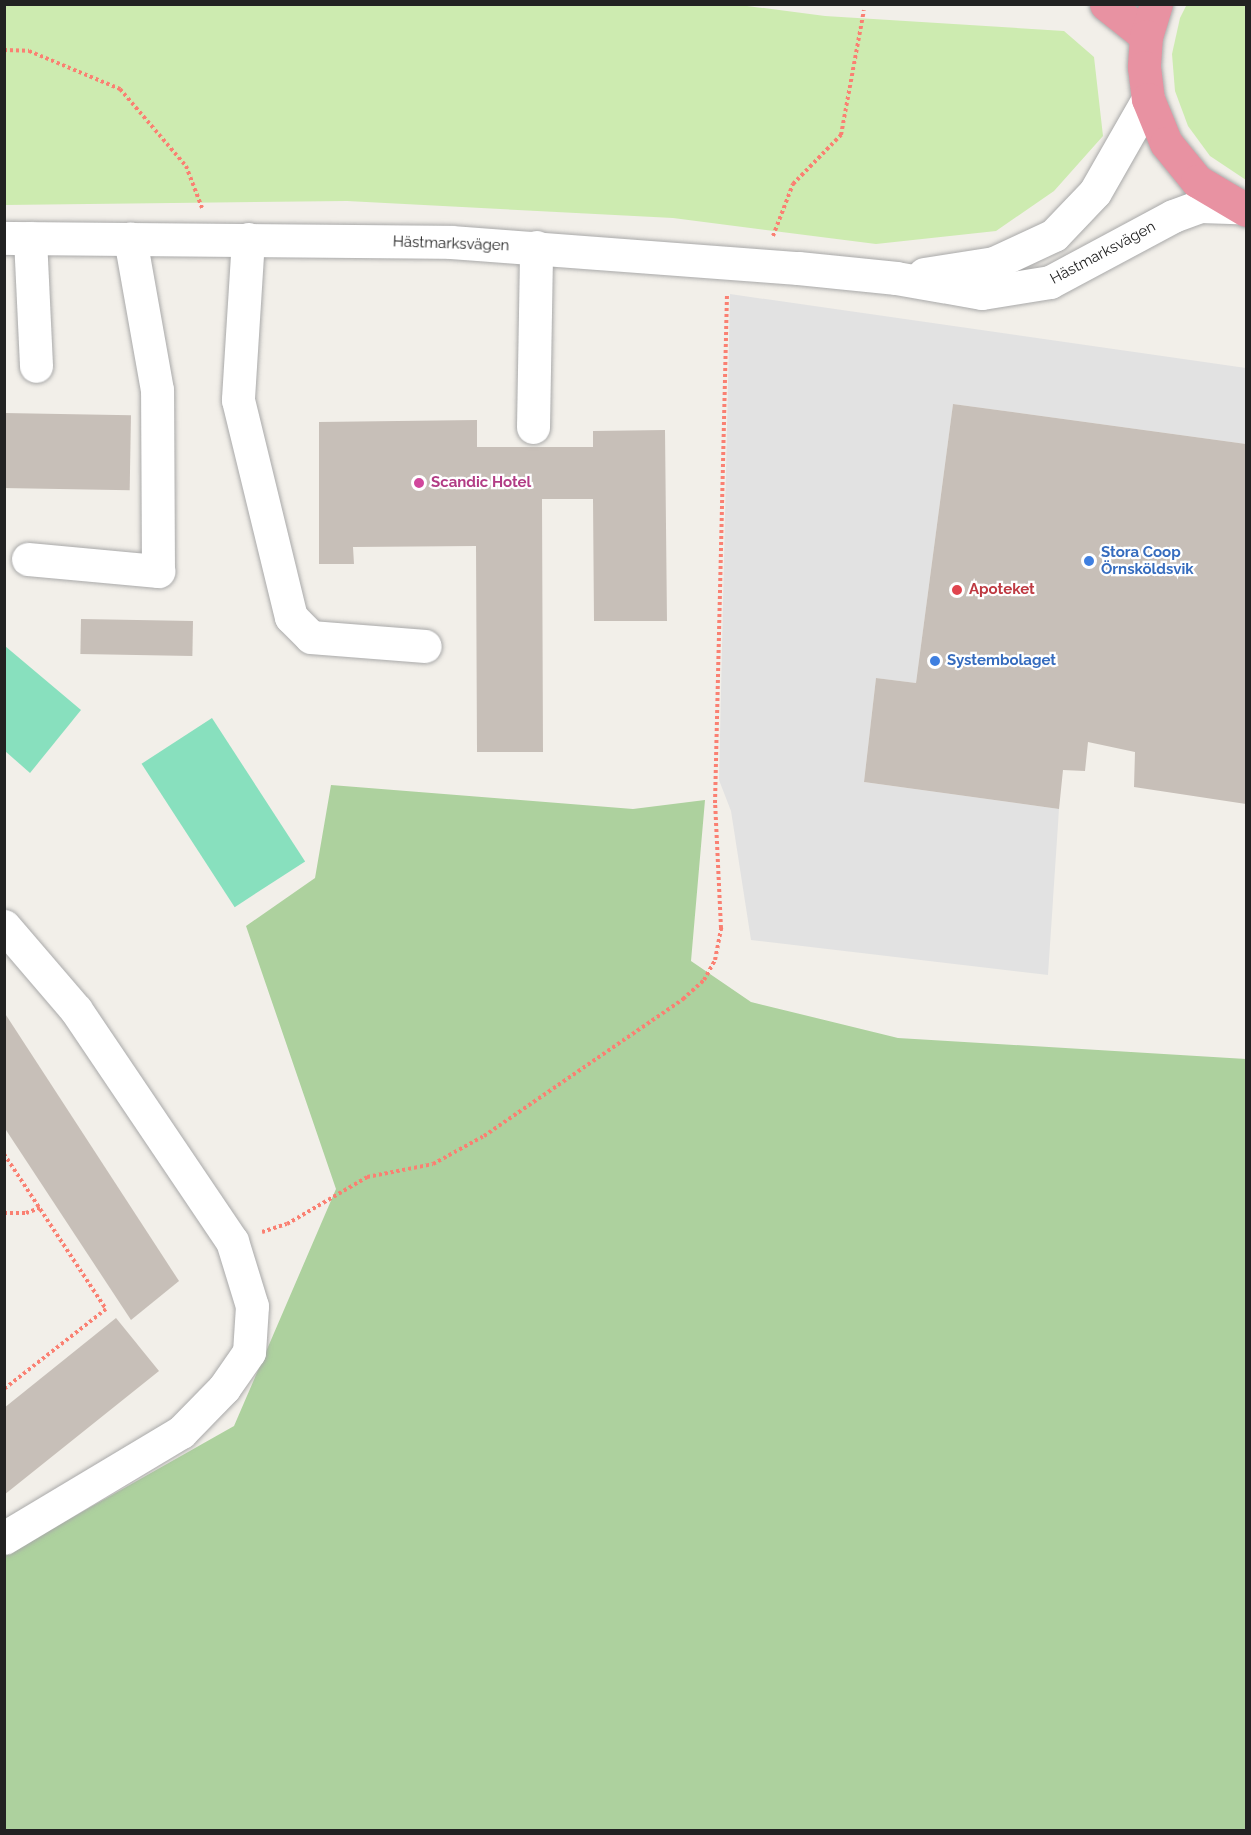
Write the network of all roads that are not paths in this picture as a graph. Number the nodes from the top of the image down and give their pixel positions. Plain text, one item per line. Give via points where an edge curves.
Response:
1 (1106, 4) edge
2 (1156, 4) edge
3 (1146, 36) junction
4 (1148, 99) junction
5 (1242, 208) edge
6 (17, 238) edge
7 (130, 238) junction
8 (248, 238) junction
9 (536, 248) junction
10 (896, 278) junction
11 (36, 366) dead end
12 (533, 427) dead end
13 (28, 559) dead end
14 (425, 646) dead end
15 (4, 926) edge
16 (4, 1538) edge

1 - 3 highway
2 - 3 highway
3 - 4 highway
4 - 5 highway via 1166,143 1197,181
4 - 10 street, Hästmarksvägen via 1095,192 1054,235 994,263
5 - 10 street, Hästmarksvägen via 1200,206 1173,216 1050,282 982,293
6 - 7 street, Hästmarksvägen
6 - 11 street
7 - 8 street, Hästmarksvägen
7 - 13 street via 158,390 158,571
8 - 9 street, Hästmarksvägen
8 - 14 street via 238,400 291,617 311,637
9 - 10 street, Hästmarksvägen
9 - 12 street
15 - 16 street via 76,1010 232,1241 252,1306 249,1352 224,1388 181,1432

